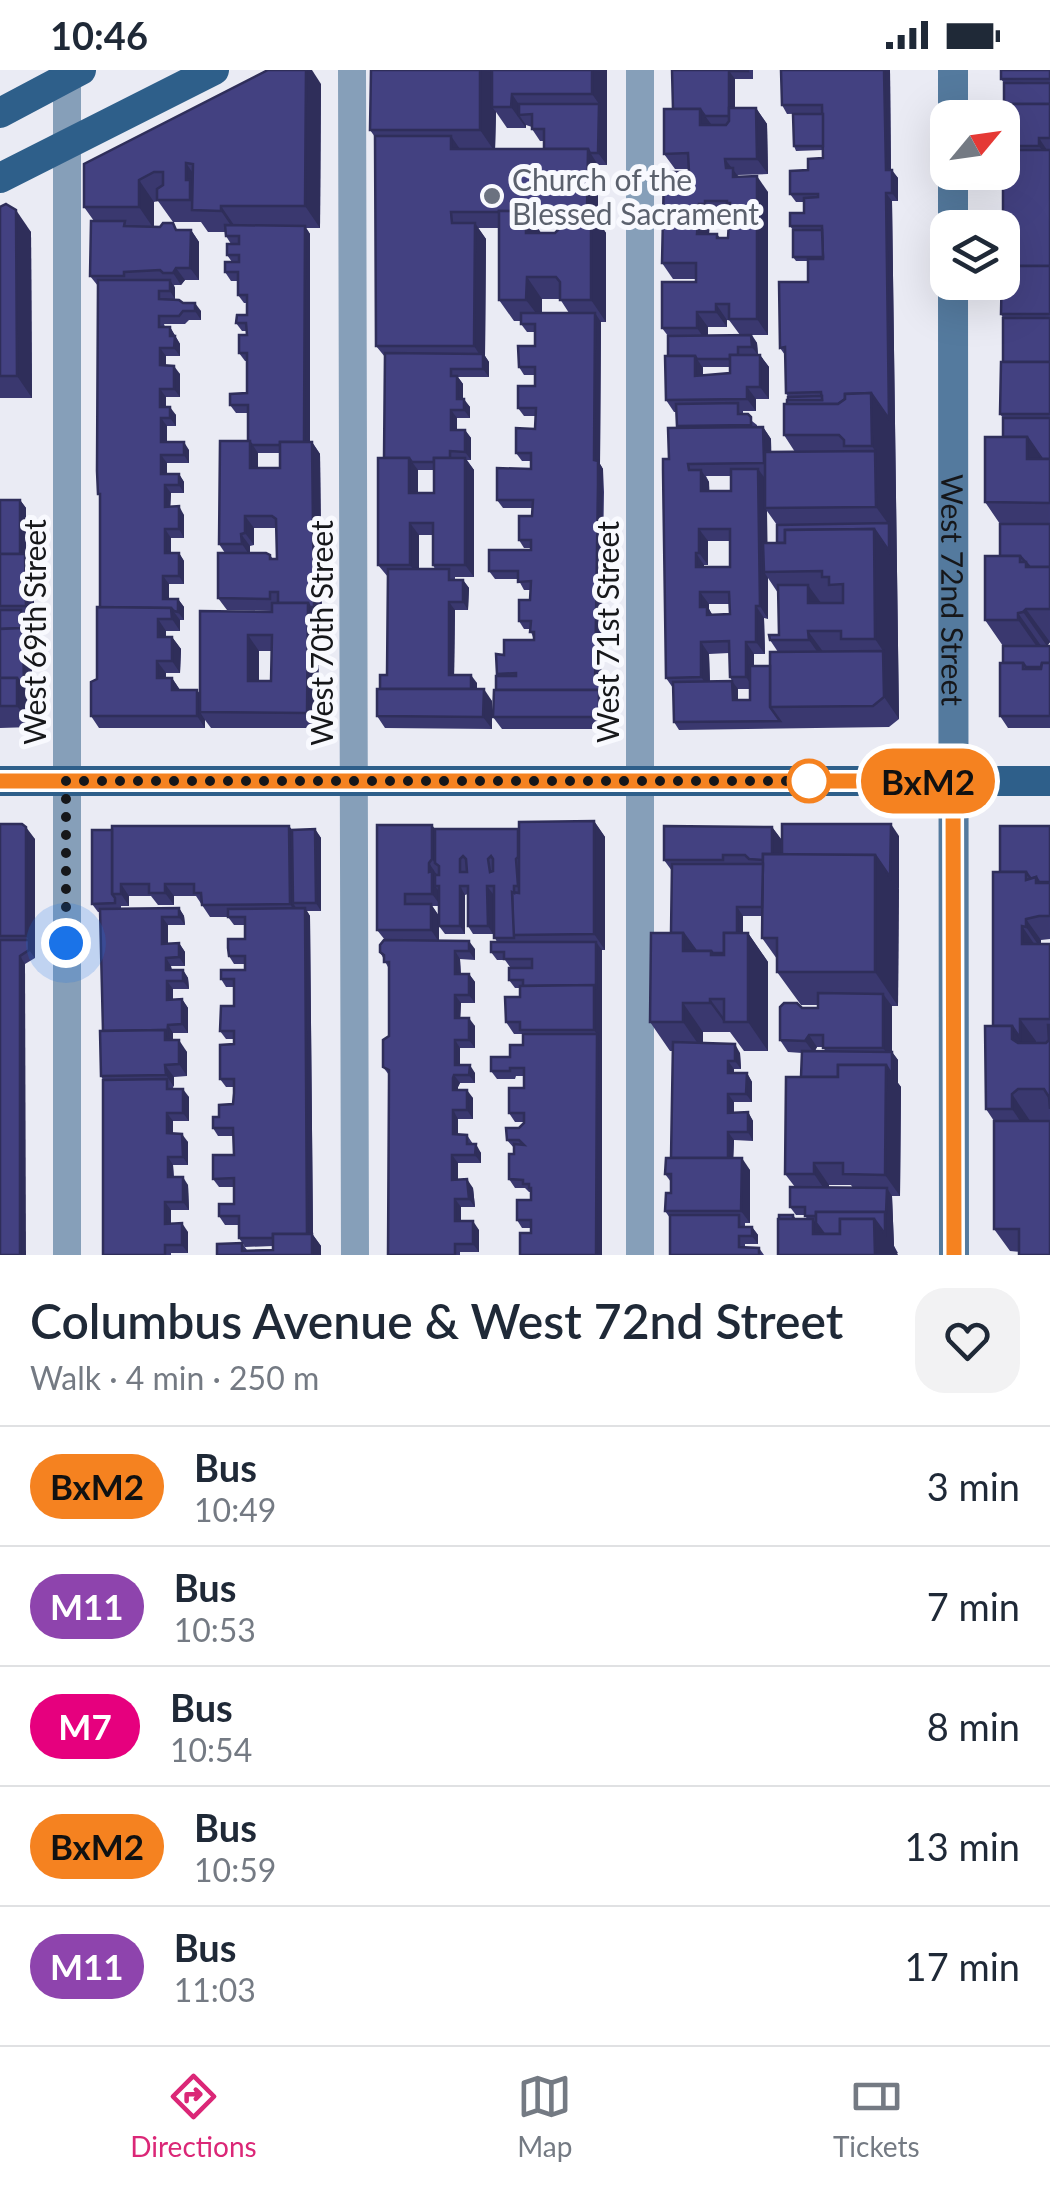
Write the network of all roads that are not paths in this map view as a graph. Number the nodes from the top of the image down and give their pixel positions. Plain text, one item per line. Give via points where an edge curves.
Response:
1 (214, 70) edge
2 (352, 70) edge
3 (640, 70) edge
4 (953, 70) edge
5 (71, 73) edge
6 (953, 100) edge
7 (0, 114) edge
8 (67, 145) junction
9 (0, 178) edge
10 (953, 300) edge
11 (639, 780) junction
12 (0, 781) edge
13 (66, 781) junction
14 (354, 781) junction
15 (953, 781) junction
16 (1050, 781) edge
17 (67, 1255) edge
18 (355, 1255) edge
19 (640, 1255) edge
20 (954, 1255) edge

1 - 8 main road
2 - 14 street, West 70th Street
3 - 11 street, West 71st Street
4 - 6 main road
5 - 7 main road
5 - 8 street, West 69th Street
8 - 9 main road
8 - 13 street, West 69th Street
10 - 15 main road, West 72nd Street
11 - 14 main road
11 - 15 main road
11 - 19 street, West 71st Street
12 - 13 main road
13 - 14 main road
13 - 17 street, West 69th Street
14 - 18 street, West 70th Street
15 - 16 main road
15 - 20 main road, West 72nd Street

